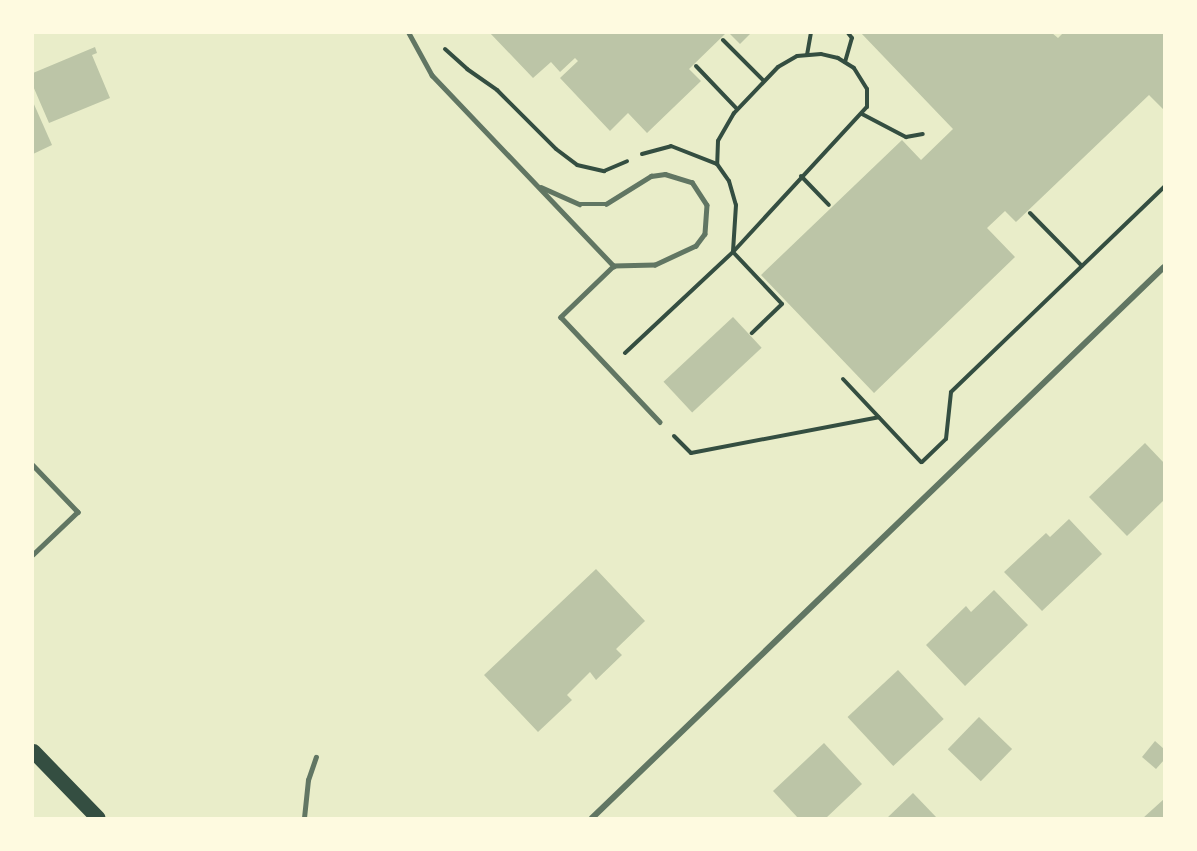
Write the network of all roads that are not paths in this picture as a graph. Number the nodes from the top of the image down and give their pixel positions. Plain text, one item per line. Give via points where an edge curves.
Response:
1 (409, 33) edge
2 (538, 186) junction
3 (614, 266) junction
4 (1164, 267) edge
5 (660, 422) road end
6 (33, 465) edge
7 (33, 555) edge
8 (33, 752) edge
9 (316, 757) dead end
10 (98, 818) edge
11 (304, 818) edge
12 (592, 818) edge

1 - 2 lane via 432,75
2 - 3 lane
2 - 3 lane via 579,204 606,204 651,176 672,174 692,182 708,205 705,234 696,246 655,265
3 - 5 lane via 561,317
4 - 12 street
6 - 7 lane via 78,512
8 - 10 main road
9 - 11 lane via 308,780

